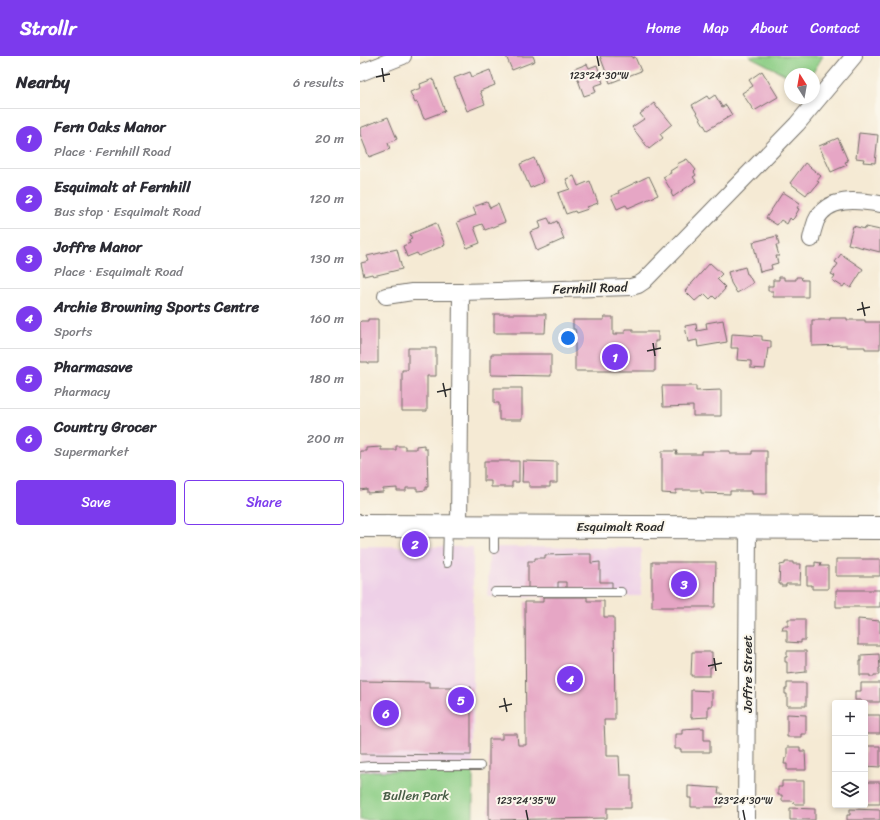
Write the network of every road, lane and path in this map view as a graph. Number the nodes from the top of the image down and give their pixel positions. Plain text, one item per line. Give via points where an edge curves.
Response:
1 (403, 56) edge
2 (854, 56) edge
3 (360, 73) edge
4 (880, 204) edge
5 (811, 239) dead end
6 (461, 292) junction
7 (386, 296) dead end
8 (360, 526) edge
9 (453, 526) junction
10 (494, 526) junction
11 (748, 528) junction
12 (880, 528) edge
13 (494, 549) dead end
14 (447, 563) dead end
15 (495, 592) dead end
16 (621, 592) dead end
17 (480, 766) dead end
18 (360, 768) edge
19 (746, 820) edge

1 - 3 street
2 - 6 street, Fernhill Road via 797,124 638,285
4 - 5 street via 856,200 840,202 826,208 817,220
6 - 7 street, Fernhill Road via 412,292
6 - 9 street
8 - 9 main road, Esquimalt Road
9 - 10 main road, Esquimalt Road
9 - 14 lane
10 - 11 main road, Esquimalt Road
10 - 13 lane
11 - 12 main road, Esquimalt Road
11 - 19 street, Joffre Street
15 - 16 lane
17 - 18 lane

